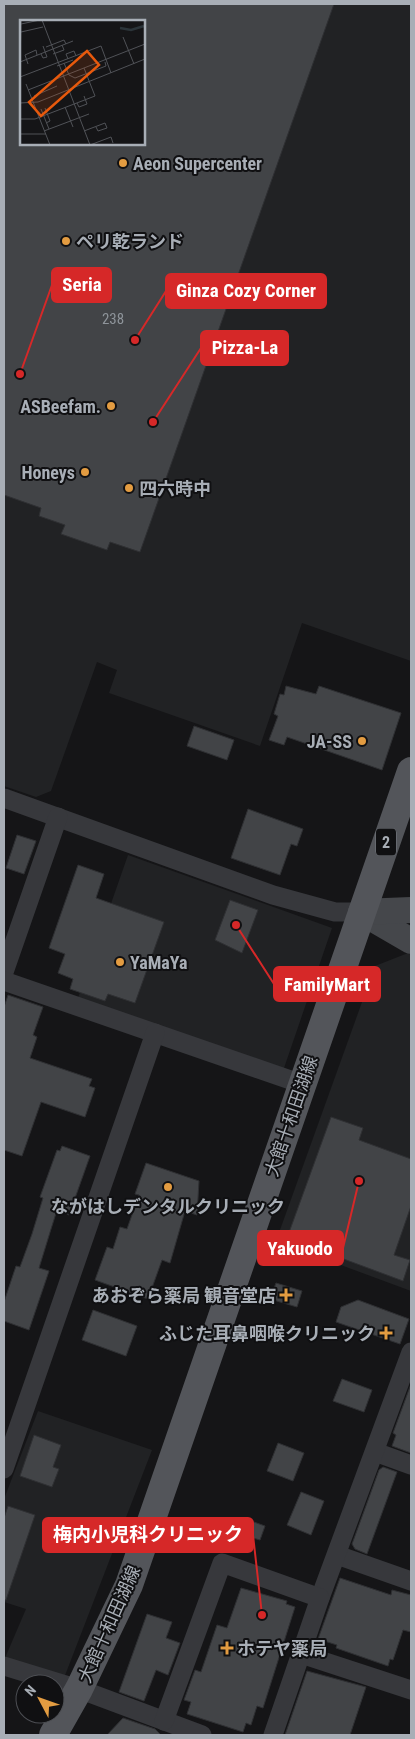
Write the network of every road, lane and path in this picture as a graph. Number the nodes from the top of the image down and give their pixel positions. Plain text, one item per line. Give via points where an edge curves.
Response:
1 (411, 771) edge
2 (4, 798) edge
3 (58, 817) junction
4 (411, 910) edge
5 (361, 912) junction
6 (12, 924) edge
7 (411, 941) edge
8 (4, 972) edge
9 (4, 981) edge
10 (155, 1033) junction
11 (302, 1084) junction
12 (411, 1352) edge
13 (375, 1452) junction
14 (411, 1465) edge
15 (4, 1469) edge
16 (337, 1555) junction
17 (411, 1581) edge
18 (320, 1598) junction
19 (301, 1654) junction
20 (4, 1666) edge
21 (79, 1690) junction
22 (411, 1690) edge
23 (164, 1722) junction
24 (53, 1735) edge
25 (202, 1735) edge
26 (273, 1735) edge

1 - 5 main road, 大館十和田湖線 / 2
2 - 3 street
3 - 5 street via 272,895 335,912
3 - 6 street
4 - 5 street
5 - 7 street
5 - 11 main road, 大館十和田湖線 / 2
6 - 8 street
9 - 10 street
10 - 11 street
10 - 15 street
11 - 21 main road, 大館十和田湖線 / 2 via 129,1585
12 - 13 street
13 - 14 street
13 - 16 street
16 - 17 street
16 - 18 street
18 - 19 street
18 - 23 street via 222,1563
19 - 22 street
19 - 26 street
20 - 21 street
21 - 23 street
21 - 24 main road, 大館十和田湖線 / 2
23 - 25 street

